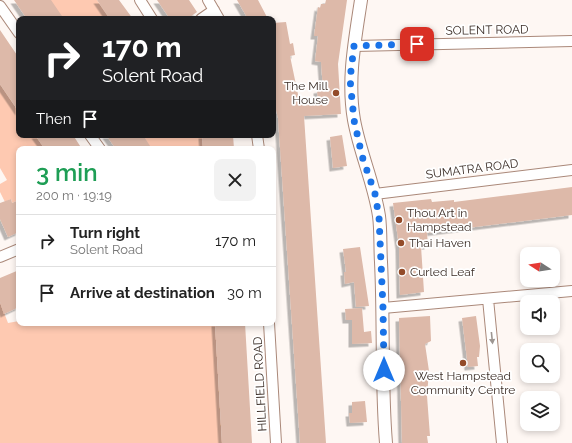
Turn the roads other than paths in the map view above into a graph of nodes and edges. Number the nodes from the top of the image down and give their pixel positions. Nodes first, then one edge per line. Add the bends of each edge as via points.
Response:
1 (140, 0) edge
2 (208, 0) edge
3 (361, 0) edge
4 (0, 6) edge
5 (216, 14) edge
6 (150, 16) edge
7 (16, 29) edge
8 (572, 41) edge
9 (354, 46) junction
10 (572, 170) edge
11 (375, 194) junction
12 (16, 250) edge
13 (1, 255) edge
14 (572, 291) edge
15 (488, 299) junction
16 (383, 308) junction
17 (270, 326) edge
18 (276, 443) edge
19 (386, 443) edge
20 (502, 443) edge

1 - 6 street
2 - 5 street
3 - 9 street
4 - 7 street
8 - 9 street, SOLENT ROAD
9 - 11 street via 350,79 354,120 362,156
10 - 11 street, SUMATRA ROAD
11 - 16 street via 379,217
12 - 13 street
14 - 15 street
15 - 16 street
15 -> 20 street
16 - 19 street
17 - 18 street, HILLFIELD ROAD

